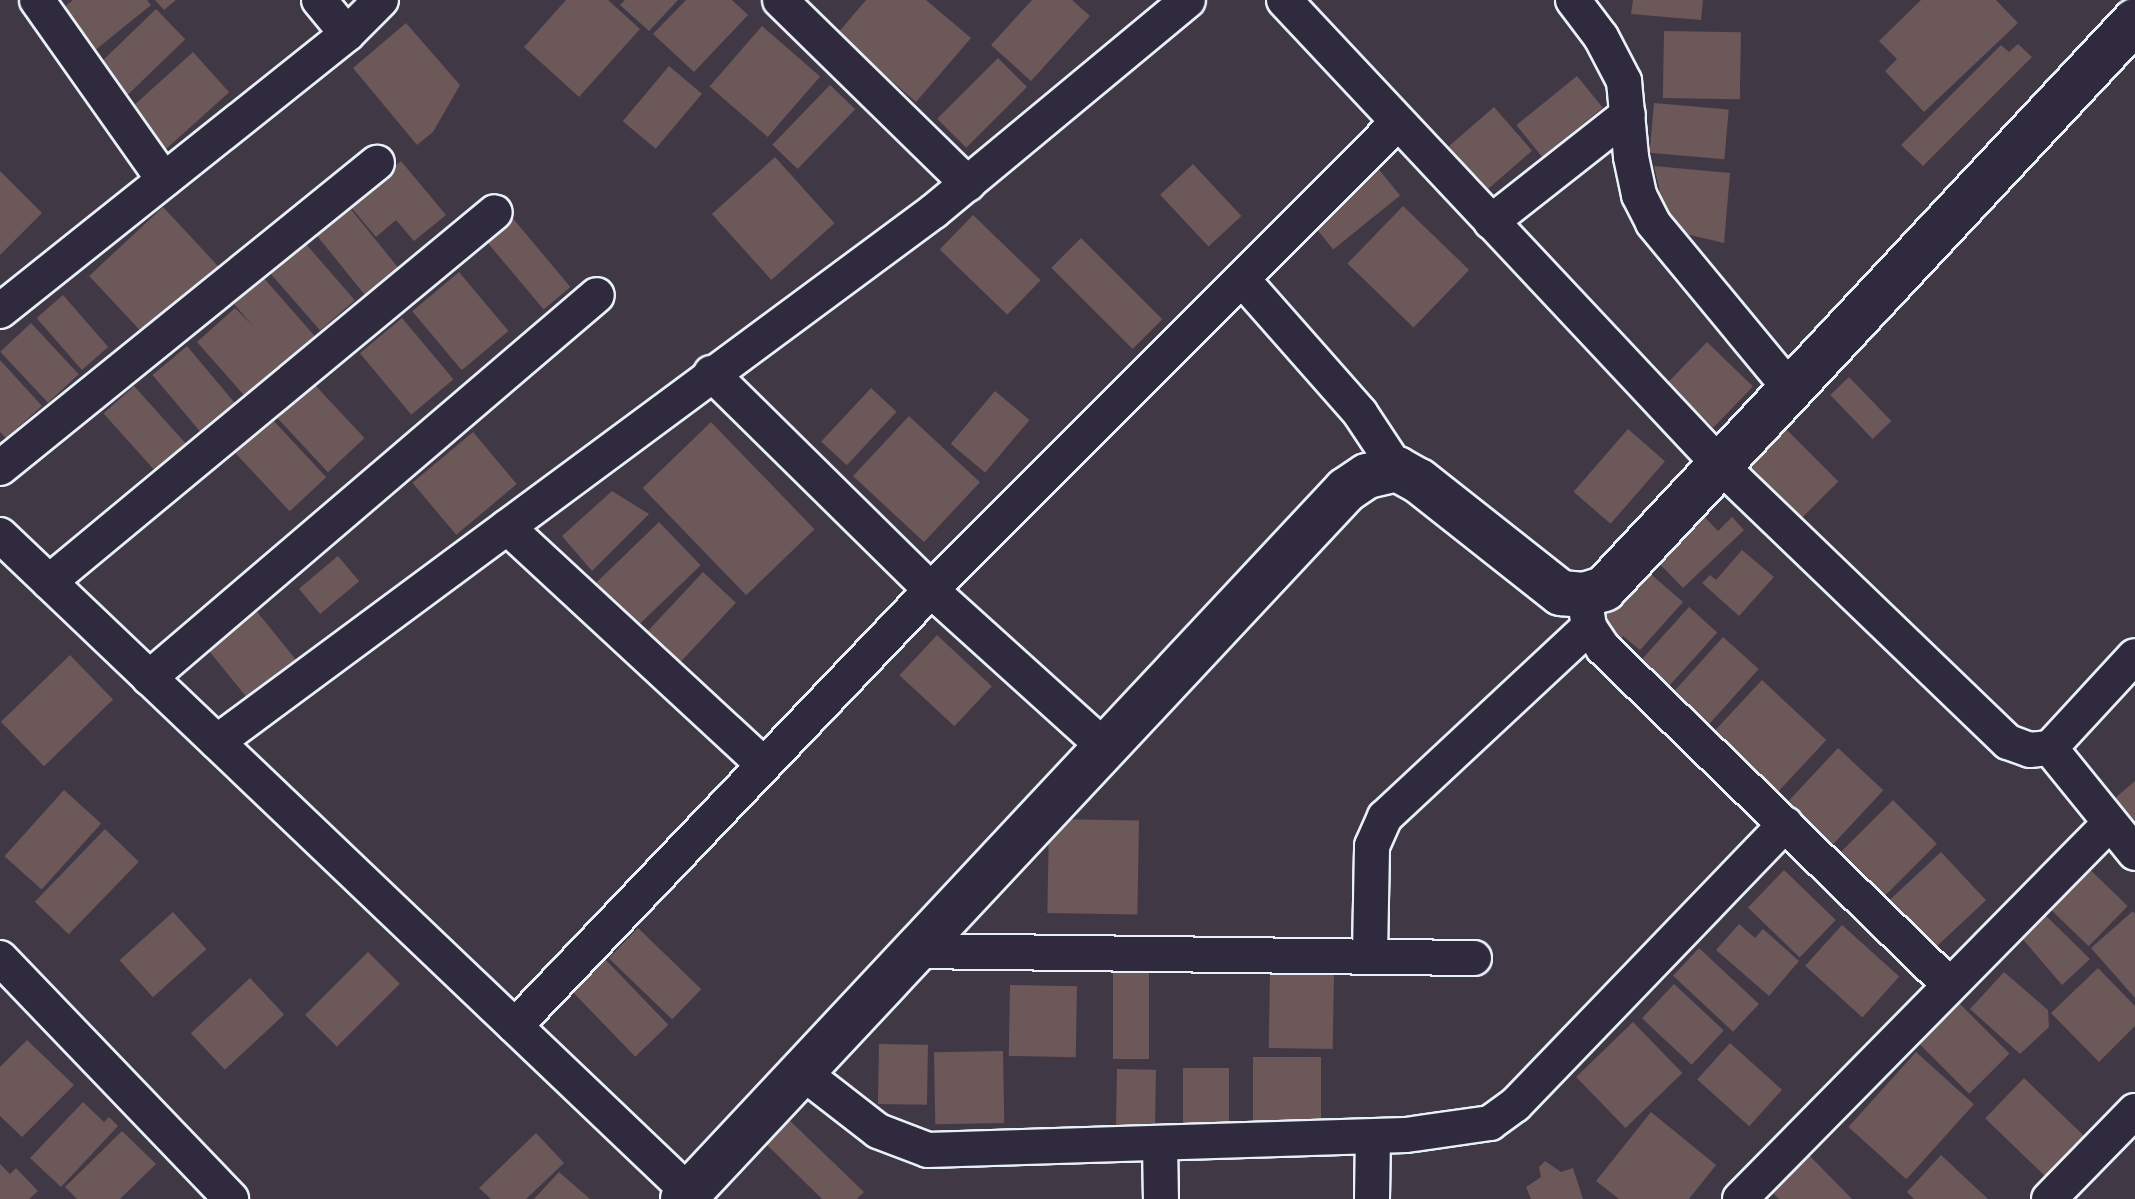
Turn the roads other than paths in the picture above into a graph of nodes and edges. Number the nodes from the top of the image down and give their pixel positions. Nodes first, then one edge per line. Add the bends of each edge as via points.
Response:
1 (37, 0) edge
2 (319, 0) edge
3 (381, 0) edge
4 (780, 0) edge
5 (1188, 0) edge
6 (1284, 0) edge
7 (1573, 0) edge
8 (2135, 21) edge
9 (347, 34) junction
10 (1628, 114) junction
11 (1398, 122) junction
12 (377, 163) dead end
13 (164, 180) junction
14 (968, 184) junction
15 (495, 212) dead end
16 (1491, 222) junction
17 (1242, 279) junction
18 (597, 295) dead end
19 (0, 311) edge
20 (711, 373) junction
21 (1792, 391) junction
22 (1722, 467) junction
23 (0, 468) edge
24 (1397, 469) junction
25 (507, 527) junction
26 (0, 535) edge
27 (49, 582) junction
28 (931, 590) junction
29 (1586, 611) junction
30 (2135, 656) edge
31 (149, 678) junction
32 (217, 742) junction
33 (1105, 747) junction
34 (2050, 748) junction
35 (764, 765) junction
36 (1785, 824) junction
37 (2108, 825) junction
38 (2135, 853) edge
39 (914, 951) junction
40 (1370, 953) junction
41 (0, 958) edge
42 (1474, 958) dead end
43 (1949, 984) junction
44 (515, 1026) junction
45 (802, 1072) junction
46 (2135, 1111) edge
47 (1373, 1137) junction
48 (1160, 1144) junction
49 (690, 1197) edge
50 (231, 1199) edge
51 (1161, 1199) edge
52 (1372, 1199) edge
53 (1740, 1199) edge
54 (2049, 1199) edge

1 - 13 street
2 - 9 street
3 - 9 street
4 - 14 street
5 - 14 street
6 - 11 street
7 - 10 street via 1624,81
8 - 21 street
9 - 13 street
10 - 16 street
10 - 21 street via 1639,195 1653,223
11 - 16 street
11 - 17 street
12 - 23 street
13 - 19 street
14 - 20 street
15 - 27 street
16 - 22 street
17 - 24 street via 1360,413
17 - 28 street
18 - 31 street
20 - 25 street
20 - 28 street
21 - 22 street
22 - 29 street
22 - 34 street via 2008,742 2030,750
24 - 29 street
24 - 33 street via 1367,476 1346,490
25 - 32 street
25 - 35 street
26 - 27 street
27 - 31 street
28 - 33 street
28 - 35 street
29 - 36 street via 1603,648
29 - 40 street via 1385,817 1372,846
30 - 34 street
31 - 32 street
32 - 44 street
33 - 39 street
34 - 37 street
35 - 44 street
36 - 43 street
36 - 47 street via 1515,1105 1490,1123 1458,1131
37 - 38 street
37 - 43 street
39 - 40 street
39 - 45 street
40 - 42 street
41 - 50 street
43 - 53 street
44 - 49 street
45 - 48 street via 878,1131 928,1150
45 - 49 street
46 - 54 street
47 - 48 street
47 - 52 street
48 - 51 street

